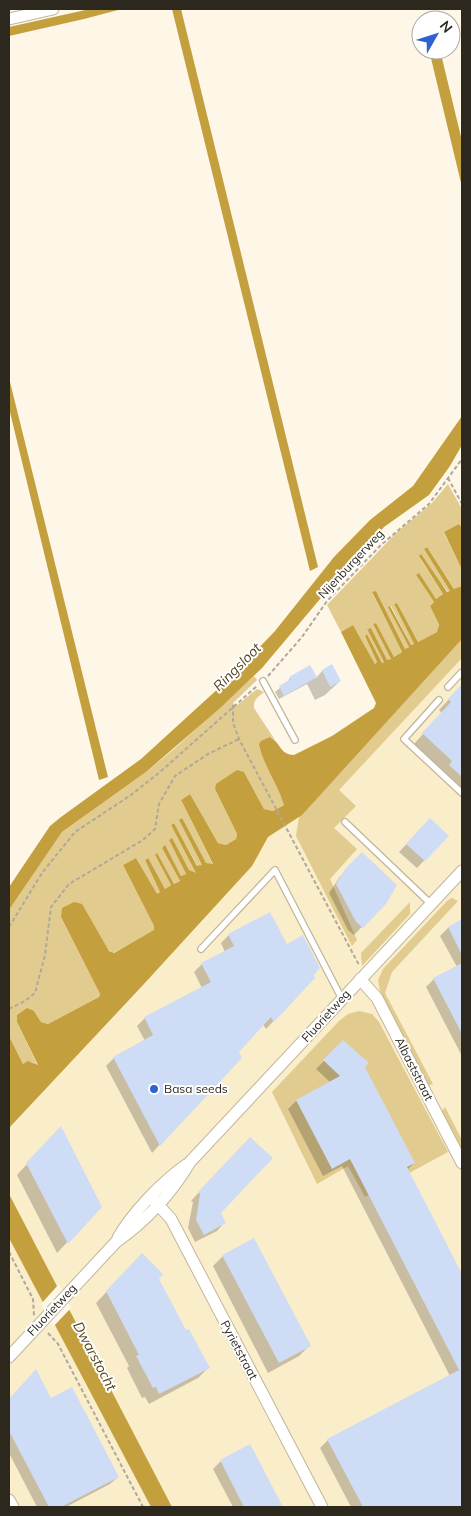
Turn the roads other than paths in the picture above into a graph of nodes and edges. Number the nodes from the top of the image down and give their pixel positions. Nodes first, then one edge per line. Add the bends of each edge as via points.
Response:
1 (52, 9) edge
2 (9, 19) edge
3 (462, 672) edge
4 (263, 681) road end
5 (448, 688) dead end
6 (439, 700) dead end
7 (295, 740) dead end
8 (462, 793) edge
9 (345, 822) dead end
10 (462, 871) edge
11 (431, 904) junction
12 (201, 949) dead end
13 (362, 977) junction
14 (342, 999) junction
15 (462, 1163) edge
16 (154, 1200) junction
17 (9, 1357) edge
18 (9, 1500) edge
19 (13, 1507) edge
20 (322, 1507) edge

1 - 2 street
3 - 5 lane
4 - 7 lane
6 - 8 lane via 404,739
9 - 11 lane
10 - 11 street, Fluorietweg
11 - 13 street, Fluorietweg
12 - 14 lane via 275,870
13 - 14 street, Fluorietweg
13 - 15 street, Albaststraat via 377,998
14 - 16 street, Fluorietweg via 190,1162 175,1173
16 - 17 street, Fluorietweg via 124,1226 116,1242
16 - 20 street, Pyrietstraat via 171,1219
18 - 19 street

